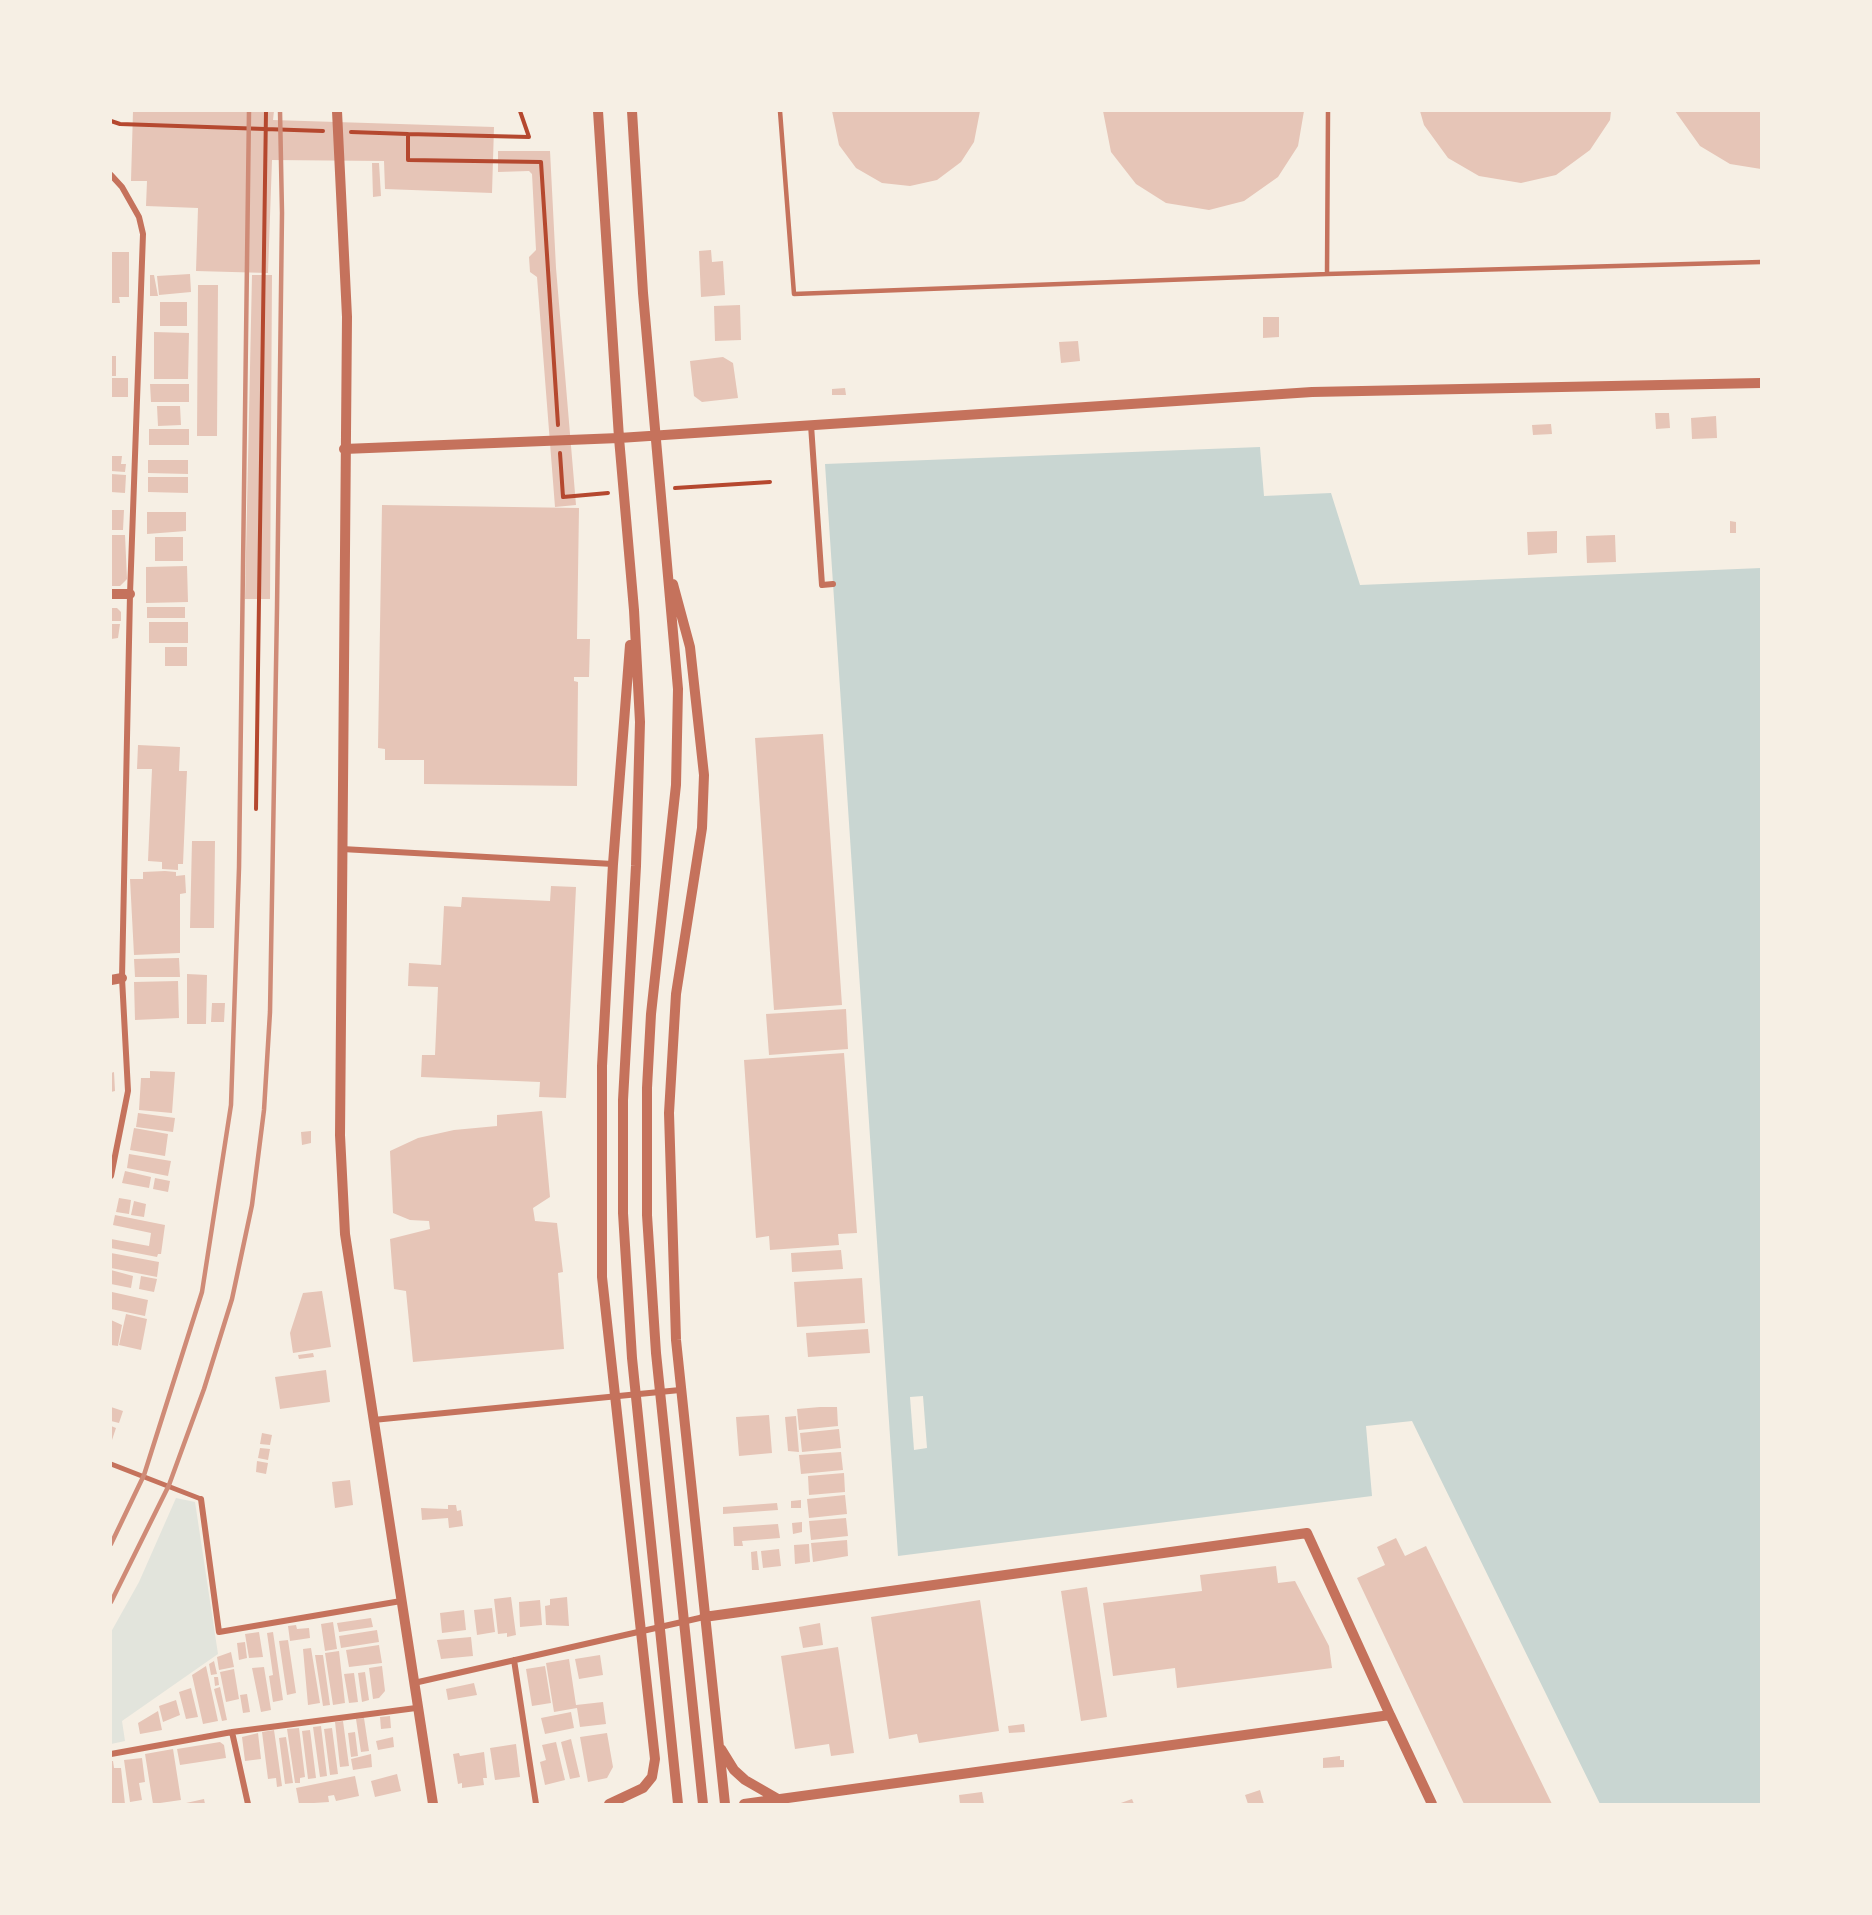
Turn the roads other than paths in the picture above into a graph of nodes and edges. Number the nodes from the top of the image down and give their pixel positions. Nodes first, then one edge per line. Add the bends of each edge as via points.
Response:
1 (337, 111) edge
2 (598, 111) edge
3 (632, 111) edge
4 (780, 111) edge
5 (1328, 111) edge
6 (111, 175) edge
7 (1761, 262) edge
8 (1327, 274) junction
9 (1761, 383) edge
10 (812, 424) junction
11 (654, 434) junction
12 (619, 438) junction
13 (344, 449) junction
14 (665, 555) junction
15 (833, 584) dead end
16 (111, 594) edge
17 (130, 594) junction
18 (634, 610) junction
19 (342, 849) junction
20 (613, 864) junction
21 (117, 979) edge
22 (111, 1176) edge
23 (680, 1390) junction
24 (614, 1395) junction
25 (373, 1420) junction
26 (111, 1464) edge
27 (201, 1499) joint
28 (401, 1601) junction
29 (705, 1617) junction
30 (640, 1630) junction
31 (514, 1660) junction
32 (414, 1683) junction
33 (416, 1708) junction
34 (1390, 1715) junction
35 (232, 1732) junction
36 (718, 1746) junction
37 (111, 1754) edge
38 (779, 1802) edge
39 (248, 1804) edge
40 (433, 1804) edge
41 (536, 1804) edge
42 (609, 1804) edge
43 (678, 1804) edge
44 (703, 1804) edge
45 (725, 1804) edge
46 (744, 1804) edge
47 (1432, 1804) edge

1 - 13 street via 346,317
2 - 12 street
3 - 11 street
4 - 8 lane via 794,294
5 - 8 lane
6 - 17 street via 139,217 143,234
7 - 8 lane
9 - 10 street via 1312,392
10 - 11 street
10 - 15 street via 822,585
11 - 12 street
11 - 14 street
12 - 13 street
12 - 18 street
13 - 19 street
14 - 23 street via 690,647 704,775 702,828 676,994 669,1113
14 - 44 street via 678,689 676,785 646,1088 647,1215 656,1353
16 - 17 street
17 - 21 street
18 - 20 street
18 - 43 street via 640,722 623,1100 623,1214 632,1358
19 - 20 street
19 - 25 street via 340,1135 345,1234
20 - 24 street via 600,1177 602,1277
21 - 22 street via 128,1091
23 - 24 street
23 - 29 street
24 - 25 street
24 - 30 street
25 - 28 street
26 - 27 street
27 - 28 street via 219,1632
28 - 32 street
29 - 30 street
29 - 34 street via 1307,1533
29 - 36 street
30 - 31 street
30 - 42 street via 655,1759 652,1778 643,1788
31 - 32 street
31 - 41 street
32 - 33 street
33 - 35 street
33 - 40 street
34 - 38 street
34 - 47 street
35 - 37 street
35 - 39 street
36 - 38 street via 734,1770
36 - 45 street
38 - 46 street

